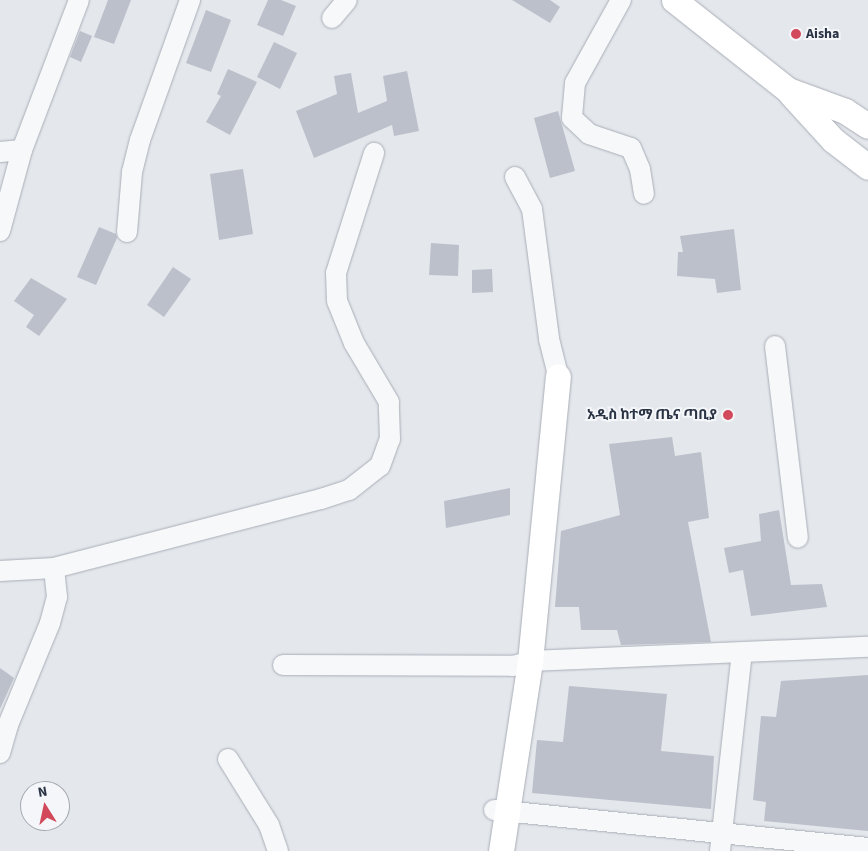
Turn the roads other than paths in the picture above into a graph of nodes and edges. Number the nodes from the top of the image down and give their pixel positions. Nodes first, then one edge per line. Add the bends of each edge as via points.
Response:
1 (77, 0) edge
2 (190, 0) edge
3 (347, 0) edge
4 (621, 0) edge
5 (674, 0) edge
6 (332, 18) dead end
7 (788, 90) junction
8 (868, 126) edge
9 (22, 150) junction
10 (0, 152) edge
11 (374, 153) dead end
12 (868, 167) edge
13 (515, 176) dead end
14 (644, 194) dead end
15 (0, 230) edge
16 (127, 232) dead end
17 (775, 346) dead end
18 (551, 377) joint
19 (798, 538) dead end
20 (54, 568) junction
21 (0, 571) edge
22 (868, 647) edge
23 (742, 653) junction
24 (522, 664) junction
25 (283, 666) dead end
26 (0, 753) edge
27 (228, 759) dead end
28 (500, 811) junction
29 (723, 831) junction
30 (868, 848) edge
31 (278, 851) edge
32 (488, 851) edge
33 (501, 851) edge
34 (720, 851) edge

1 - 9 street
2 - 16 street via 140,140 129,191
3 - 6 street
4 - 14 street via 575,83 572,118 589,134 631,148 640,169
5 - 7 main road
7 - 8 main road via 844,111
7 - 12 main road via 833,140
9 - 10 street
9 - 15 street
11 - 20 street via 336,273 337,301 354,343 389,402 390,440 380,466 349,490 321,499
13 - 18 street via 532,209
17 - 19 street
18 - 24 main road
20 - 21 street
20 - 26 street via 57,597 50,623 8,725
22 - 23 street
23 - 24 street
23 - 29 street
24 - 25 street
24 - 28 main road
27 - 31 street via 269,825
28 - 29 street
28 - 32 main road
28 - 33 main road
29 - 30 street
29 - 34 street

